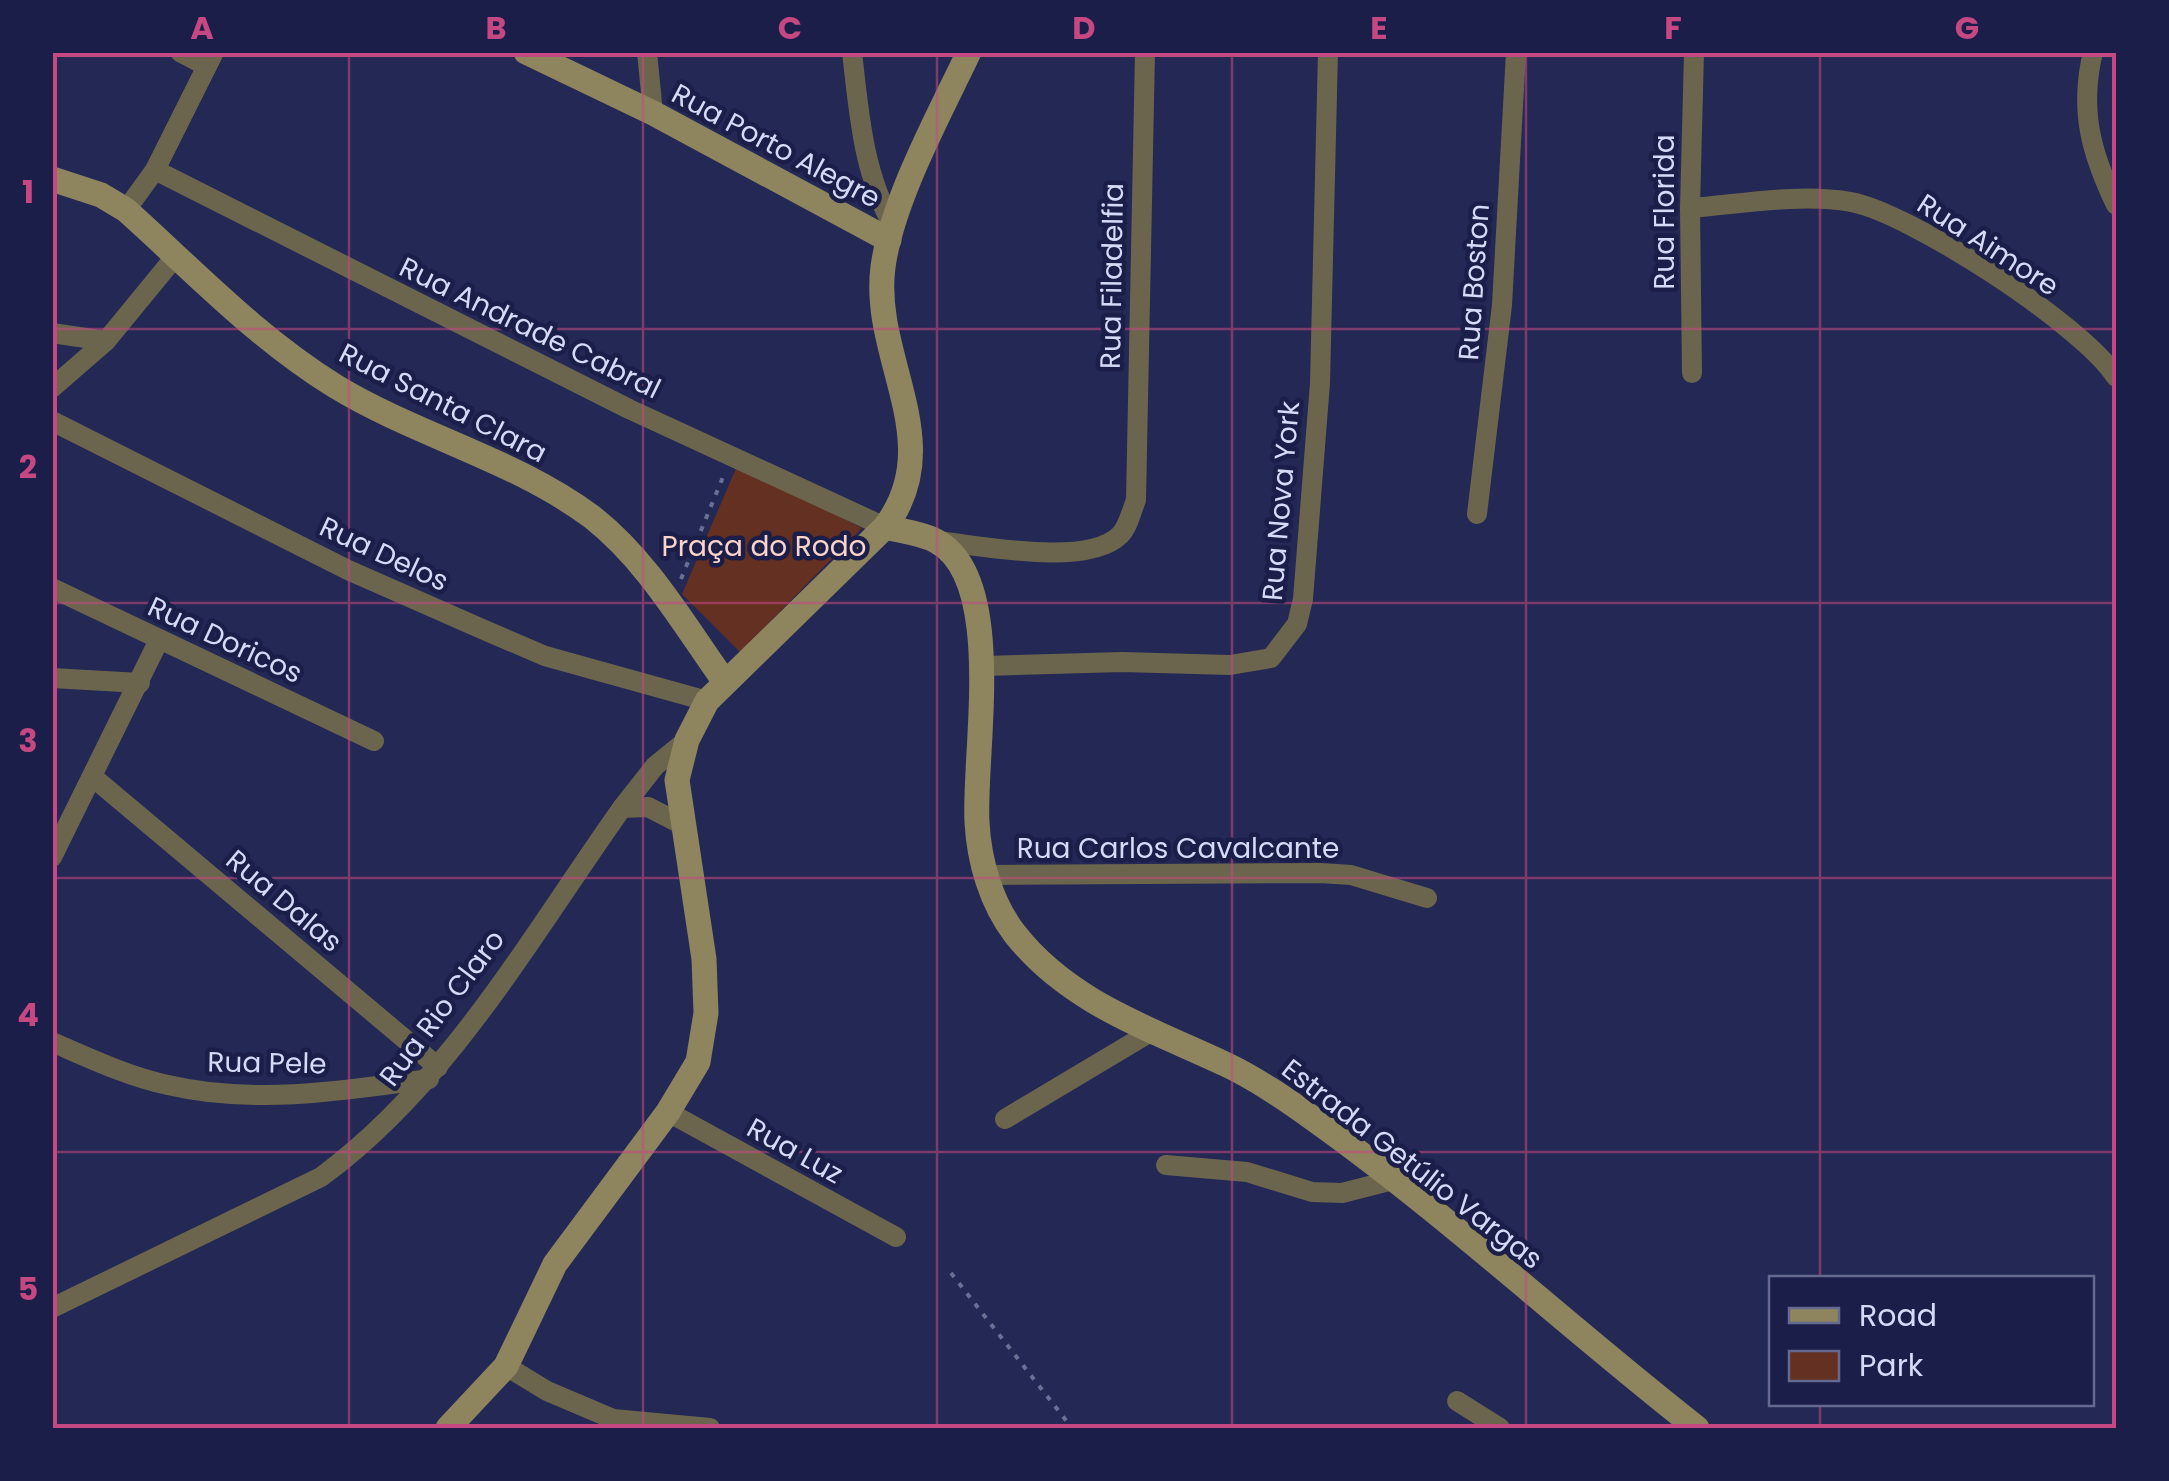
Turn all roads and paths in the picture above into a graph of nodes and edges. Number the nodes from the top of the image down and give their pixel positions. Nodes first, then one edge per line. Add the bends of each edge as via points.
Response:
1 (180, 52) edge
2 (526, 52) edge
3 (646, 52) edge
4 (852, 52) edge
5 (970, 52) edge
6 (1145, 52) edge
7 (1328, 52) edge
8 (1516, 52) edge
9 (1694, 52) edge
10 (2093, 52) edge
11 (211, 59) edge
12 (653, 113) junction
13 (154, 170) junction
14 (52, 179) edge
15 (2116, 205) edge
16 (1690, 208) junction
17 (126, 210) junction
18 (891, 234) junction
19 (175, 258) junction
20 (52, 333) edge
21 (106, 341) junction
22 (1692, 373) dead end
23 (2116, 378) edge
24 (52, 388) edge
25 (52, 421) edge
26 (732, 456) junction
27 (1477, 514) dead end
28 (884, 527) junction
29 (936, 540) junction
30 (52, 588) edge
31 (672, 602) junction
32 (160, 640) junction
33 (984, 666) junction
34 (52, 678) edge
35 (140, 683) junction
36 (716, 691) junction
37 (686, 740) junction
38 (374, 741) dead end
39 (94, 778) junction
40 (622, 808) junction
41 (683, 825) junction
42 (52, 858) edge
43 (985, 875) junction
44 (1427, 898) dead end
45 (1149, 1034) junction
46 (52, 1042) edge
47 (434, 1073) junction
48 (668, 1112) junction
49 (1005, 1119) dead end
50 (1166, 1165) dead end
51 (1393, 1180) junction
52 (896, 1237) dead end
53 (952, 1273) dead end
54 (52, 1308) edge
55 (506, 1366) junction
56 (1457, 1401) dead end
57 (614, 1424) edge
58 (448, 1428) edge
59 (710, 1428) edge
60 (1072, 1428) edge
61 (1500, 1428) edge
62 (1698, 1428) edge

1 - 11 street
2 - 12 main road, Rua Porto Alegre
3 - 12 street
4 - 18 street via 868,168
5 - 18 main road
6 - 29 street, Rua Filadelfia via 1136,500 1121,534 1074,553
7 - 33 street, Rua Nova York via 1320,383 1297,624 1285,646 1271,658 1230,666
8 - 27 street, Rua Boston via 1502,305
9 - 16 street, Rua Florida
10 - 15 street via 2085,116 2094,159
11 - 13 street
12 - 18 main road, Rua Porto Alegre
13 - 17 street
13 - 26 street, Rua Andrade Cabral
14 - 17 main road, Rua Santa Clara
16 - 22 street, Rua Florida
16 - 23 street, Rua Aimore via 1824,198 1884,211 1998,279 2086,344
17 - 19 main road, Rua Santa Clara
18 - 28 main road via 882,271 911,476 904,501
19 - 21 street
19 - 31 main road, Rua Santa Clara via 273,344 338,388 482,455 594,518
20 - 21 street
21 - 24 street
25 - 36 street, Rua Delos via 348,570 545,656
26 - 28 street, Rua Andrade Cabral
26 - 31 path
28 - 29 main road
28 - 36 main road
29 - 33 main road, Estrada Getúlio Vargas via 963,572
30 - 32 street, Rua Doricos
31 - 36 main road, Rua Santa Clara
32 - 35 street
32 - 38 street, Rua Doricos
33 - 43 main road, Estrada Getúlio Vargas via 976,781
34 - 35 street
35 - 39 street
36 - 37 main road
37 - 40 street, Rua Rio Claro
37 - 41 main road via 676,780
39 - 42 street
39 - 47 street, Rua Dalas
40 - 41 street via 648,807
40 - 47 street, Rua Rio Claro
41 - 48 main road via 706,1013 698,1062
43 - 44 street, Rua Carlos Cavalcante via 1320,873 1352,875
43 - 45 main road, Estrada Getúlio Vargas via 1016,935 1045,964
45 - 49 street
45 - 51 main road, Estrada Getúlio Vargas via 1272,1090
46 - 47 street, Rua Pele via 167,1085 240,1095 339,1092
47 - 54 street, Rua Rio Claro via 358,1150 321,1177
48 - 52 street, Rua Luz
48 - 55 main road via 555,1264
50 - 51 street via 1248,1172 1342,1193
51 - 62 main road, Estrada Getúlio Vargas
53 - 60 path
55 - 57 street
55 - 58 main road
56 - 61 street
57 - 59 street

